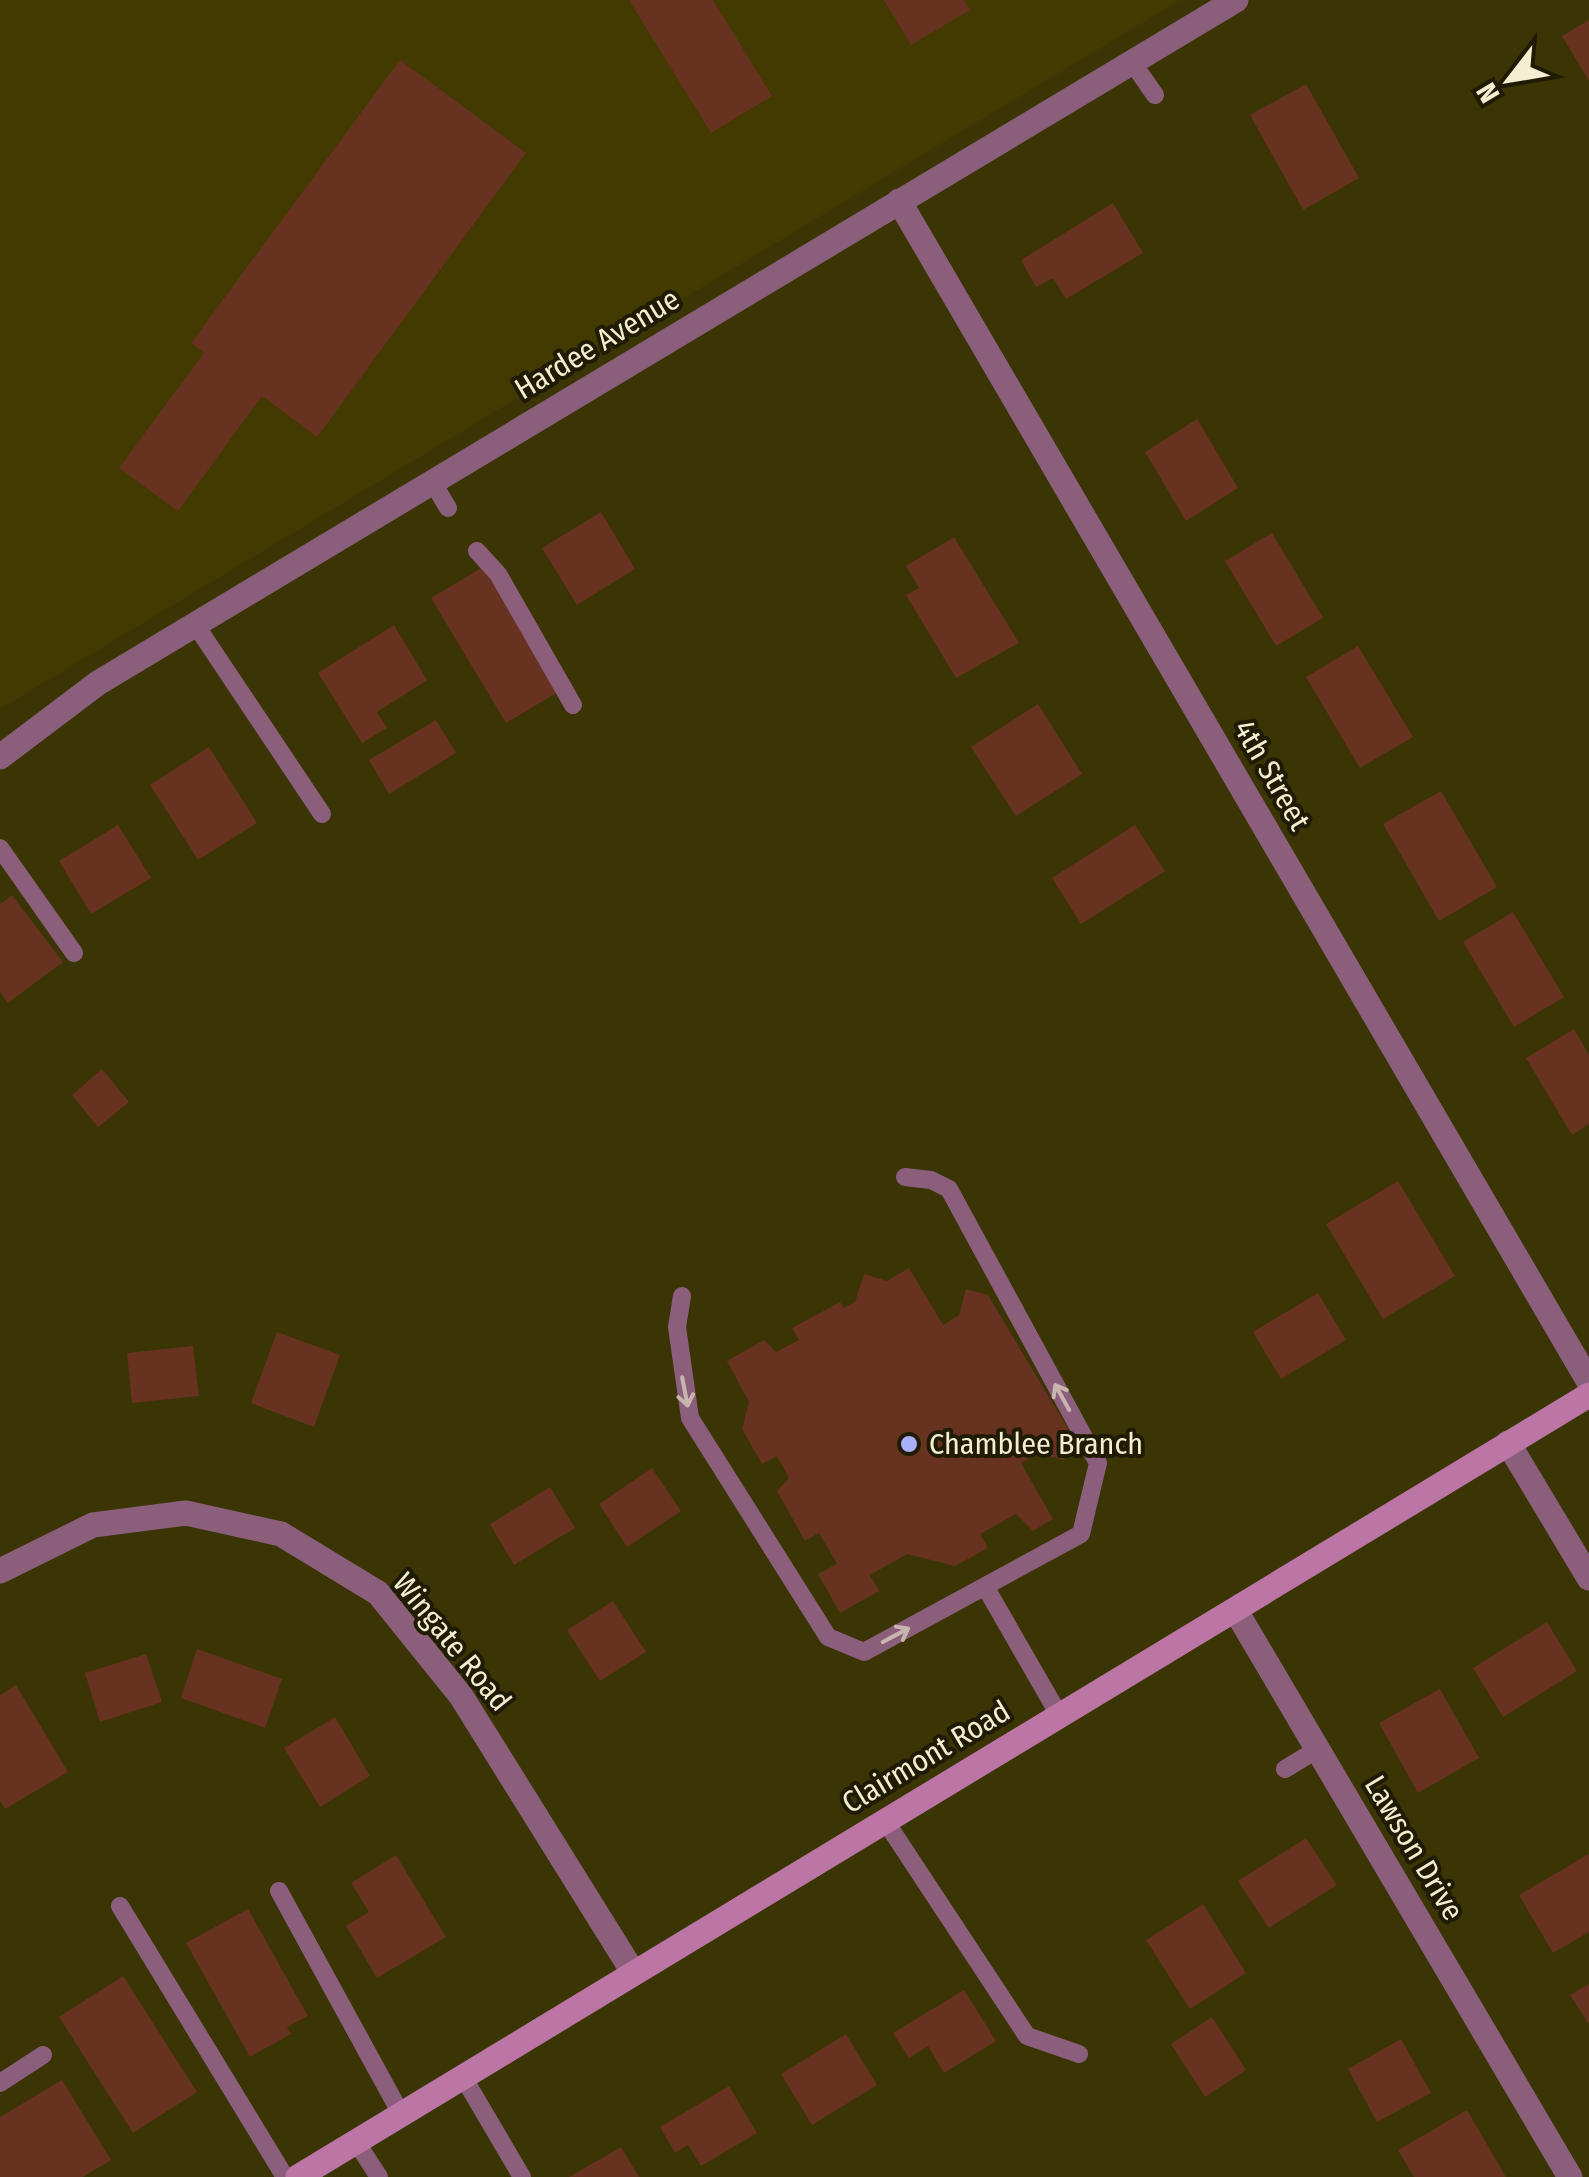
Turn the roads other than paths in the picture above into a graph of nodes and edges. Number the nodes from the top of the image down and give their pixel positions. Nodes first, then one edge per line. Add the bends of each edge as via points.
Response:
1 (1236, 0) edge
2 (1132, 62) junction
3 (1155, 95) dead end
4 (898, 201) junction
5 (432, 481) junction
6 (448, 508) dead end
7 (477, 551) dead end
8 (195, 624) junction
9 (573, 705) dead end
10 (0, 757) edge
11 (322, 814) dead end
12 (0, 848) edge
13 (74, 953) dead end
14 (905, 1177) dead end
15 (682, 1296) dead end
16 (1589, 1382) edge
17 (1589, 1395) edge
18 (1508, 1443) junction
19 (0, 1571) edge
20 (1589, 1578) edge
21 (986, 1588) junction
22 (1236, 1611) junction
23 (1059, 1715) junction
24 (1318, 1750) junction
25 (1285, 1769) dead end
26 (884, 1820) junction
27 (279, 1891) dead end
28 (120, 1906) dead end
29 (633, 1972) junction
30 (1079, 2054) dead end
31 (43, 2055) dead end
32 (462, 2075) junction
33 (0, 2083) edge
34 (400, 2112) junction
35 (355, 2140) junction
36 (285, 2177) edge
37 (298, 2177) edge
38 (379, 2177) edge
39 (522, 2177) edge
40 (1570, 2177) edge

1 - 2 street, Hardee Avenue
2 - 3 lane
2 - 4 street, Hardee Avenue
4 - 5 street, Hardee Avenue
4 - 16 street, 4th Street
5 - 6 lane
5 - 8 street, Hardee Avenue
7 - 9 lane via 498,574
8 - 10 street, Hardee Avenue via 98,683
8 - 11 lane
12 - 13 lane
21 -> 14 lane via 1081,1534 1098,1463 949,1189
15 -> 21 lane via 677,1327 690,1418 828,1636 864,1652
17 - 18 main road, Clairmont Road
18 - 20 street
18 - 22 main road, Clairmont Road
19 - 29 street, Wingate Road via 94,1525 186,1513 281,1534 378,1594 461,1696
21 - 23 lane
22 - 23 main road, Clairmont Road
22 - 24 street, Lawson Drive
23 - 26 main road, Clairmont Road
24 - 25 lane
24 - 40 street, Lawson Drive
26 - 29 main road, Clairmont Road
26 - 30 lane via 1027,2036
27 - 34 lane
28 - 36 lane
29 - 32 main road, Clairmont Road
31 - 33 lane
32 - 34 main road, Clairmont Road
32 - 39 lane
34 - 35 main road, Clairmont Road
35 - 37 main road, Clairmont Road
35 - 38 lane

